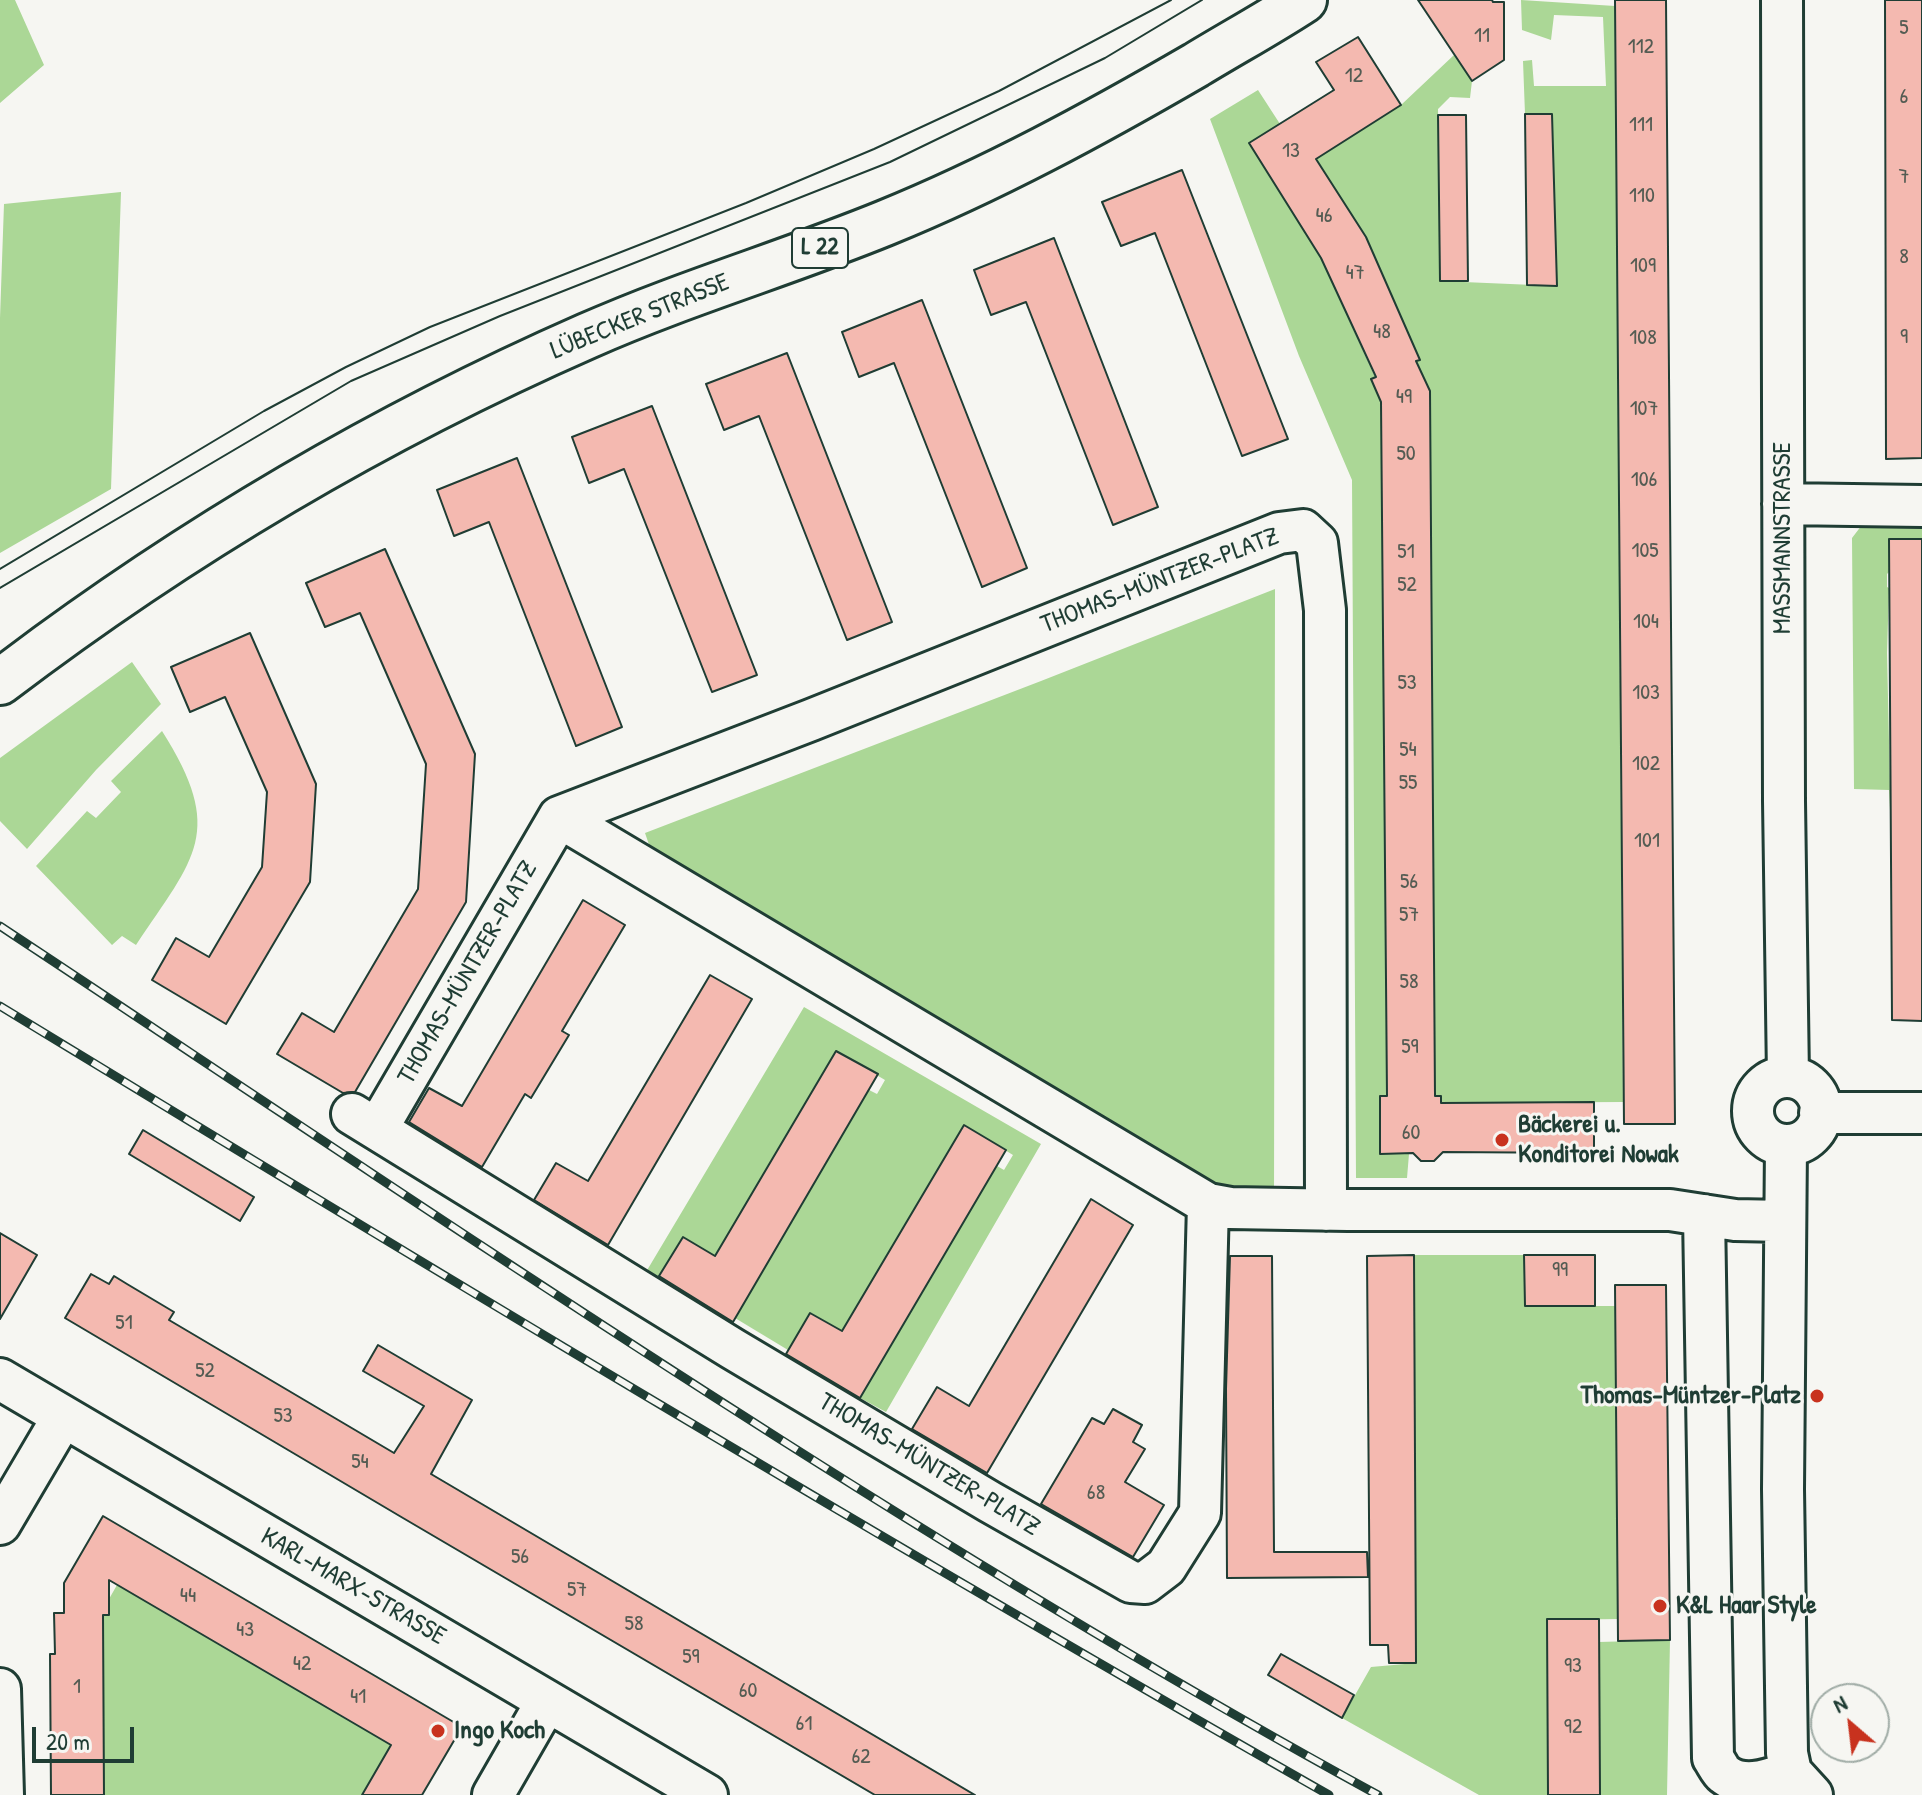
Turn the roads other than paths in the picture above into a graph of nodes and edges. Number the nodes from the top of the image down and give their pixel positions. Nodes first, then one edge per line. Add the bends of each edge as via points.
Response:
1 (1304, 0) edge
2 (1782, 0) edge
3 (1783, 504) junction
4 (1922, 506) edge
5 (0, 682) edge
6 (559, 817) junction
7 (1788, 1077) junction
8 (1820, 1113) junction
9 (1922, 1113) edge
10 (1786, 1145) junction
11 (1208, 1204) junction
12 (1326, 1210) junction
13 (1704, 1215) junction
14 (1785, 1221) junction
15 (0, 1379) edge
16 (63, 1417) junction
17 (0, 1524) edge
18 (0, 1689) edge
19 (547, 1701) junction
20 (1797, 1773) edge
21 (3, 1795) edge
22 (493, 1795) edge
23 (707, 1795) edge

1 - 5 main road, LÜBECKER STRASSE / L 22 via 1017,163 887,222 592,333 434,409 233,522 58,637
2 - 3 street, MASSMANNSTRASSE
3 - 4 street
3 - 7 street, MASSMANNSTRASSE
6 - 11 street
6 - 11 street, THOMAS-MÜNTZER-PLATZ via 364,1122 733,1349 1131,1582 1145,1583 1166,1567 1200,1513
6 - 12 street, THOMAS-MÜNTZER-PLATZ via 1279,533 1303,530 1317,543 1325,610
7 - 8 street via 1803,1080 1814,1090
7 - 10 street via 1765,1084 1753,1104 1757,1128 1774,1143
8 - 9 street
8 - 10 street via 1813,1133
10 - 14 street
11 - 12 street
12 - 13 street via 1670,1210
13 - 14 street
13 - 20 street via 1713,1758 1724,1774 1748,1783
14 - 20 street via 1783,1489
15 - 16 street, KARL-MARX-STRASSE
16 - 17 street
16 - 19 street, KARL-MARX-STRASSE
18 - 21 street
19 - 22 street
19 - 23 street, KARL-MARX-STRASSE

